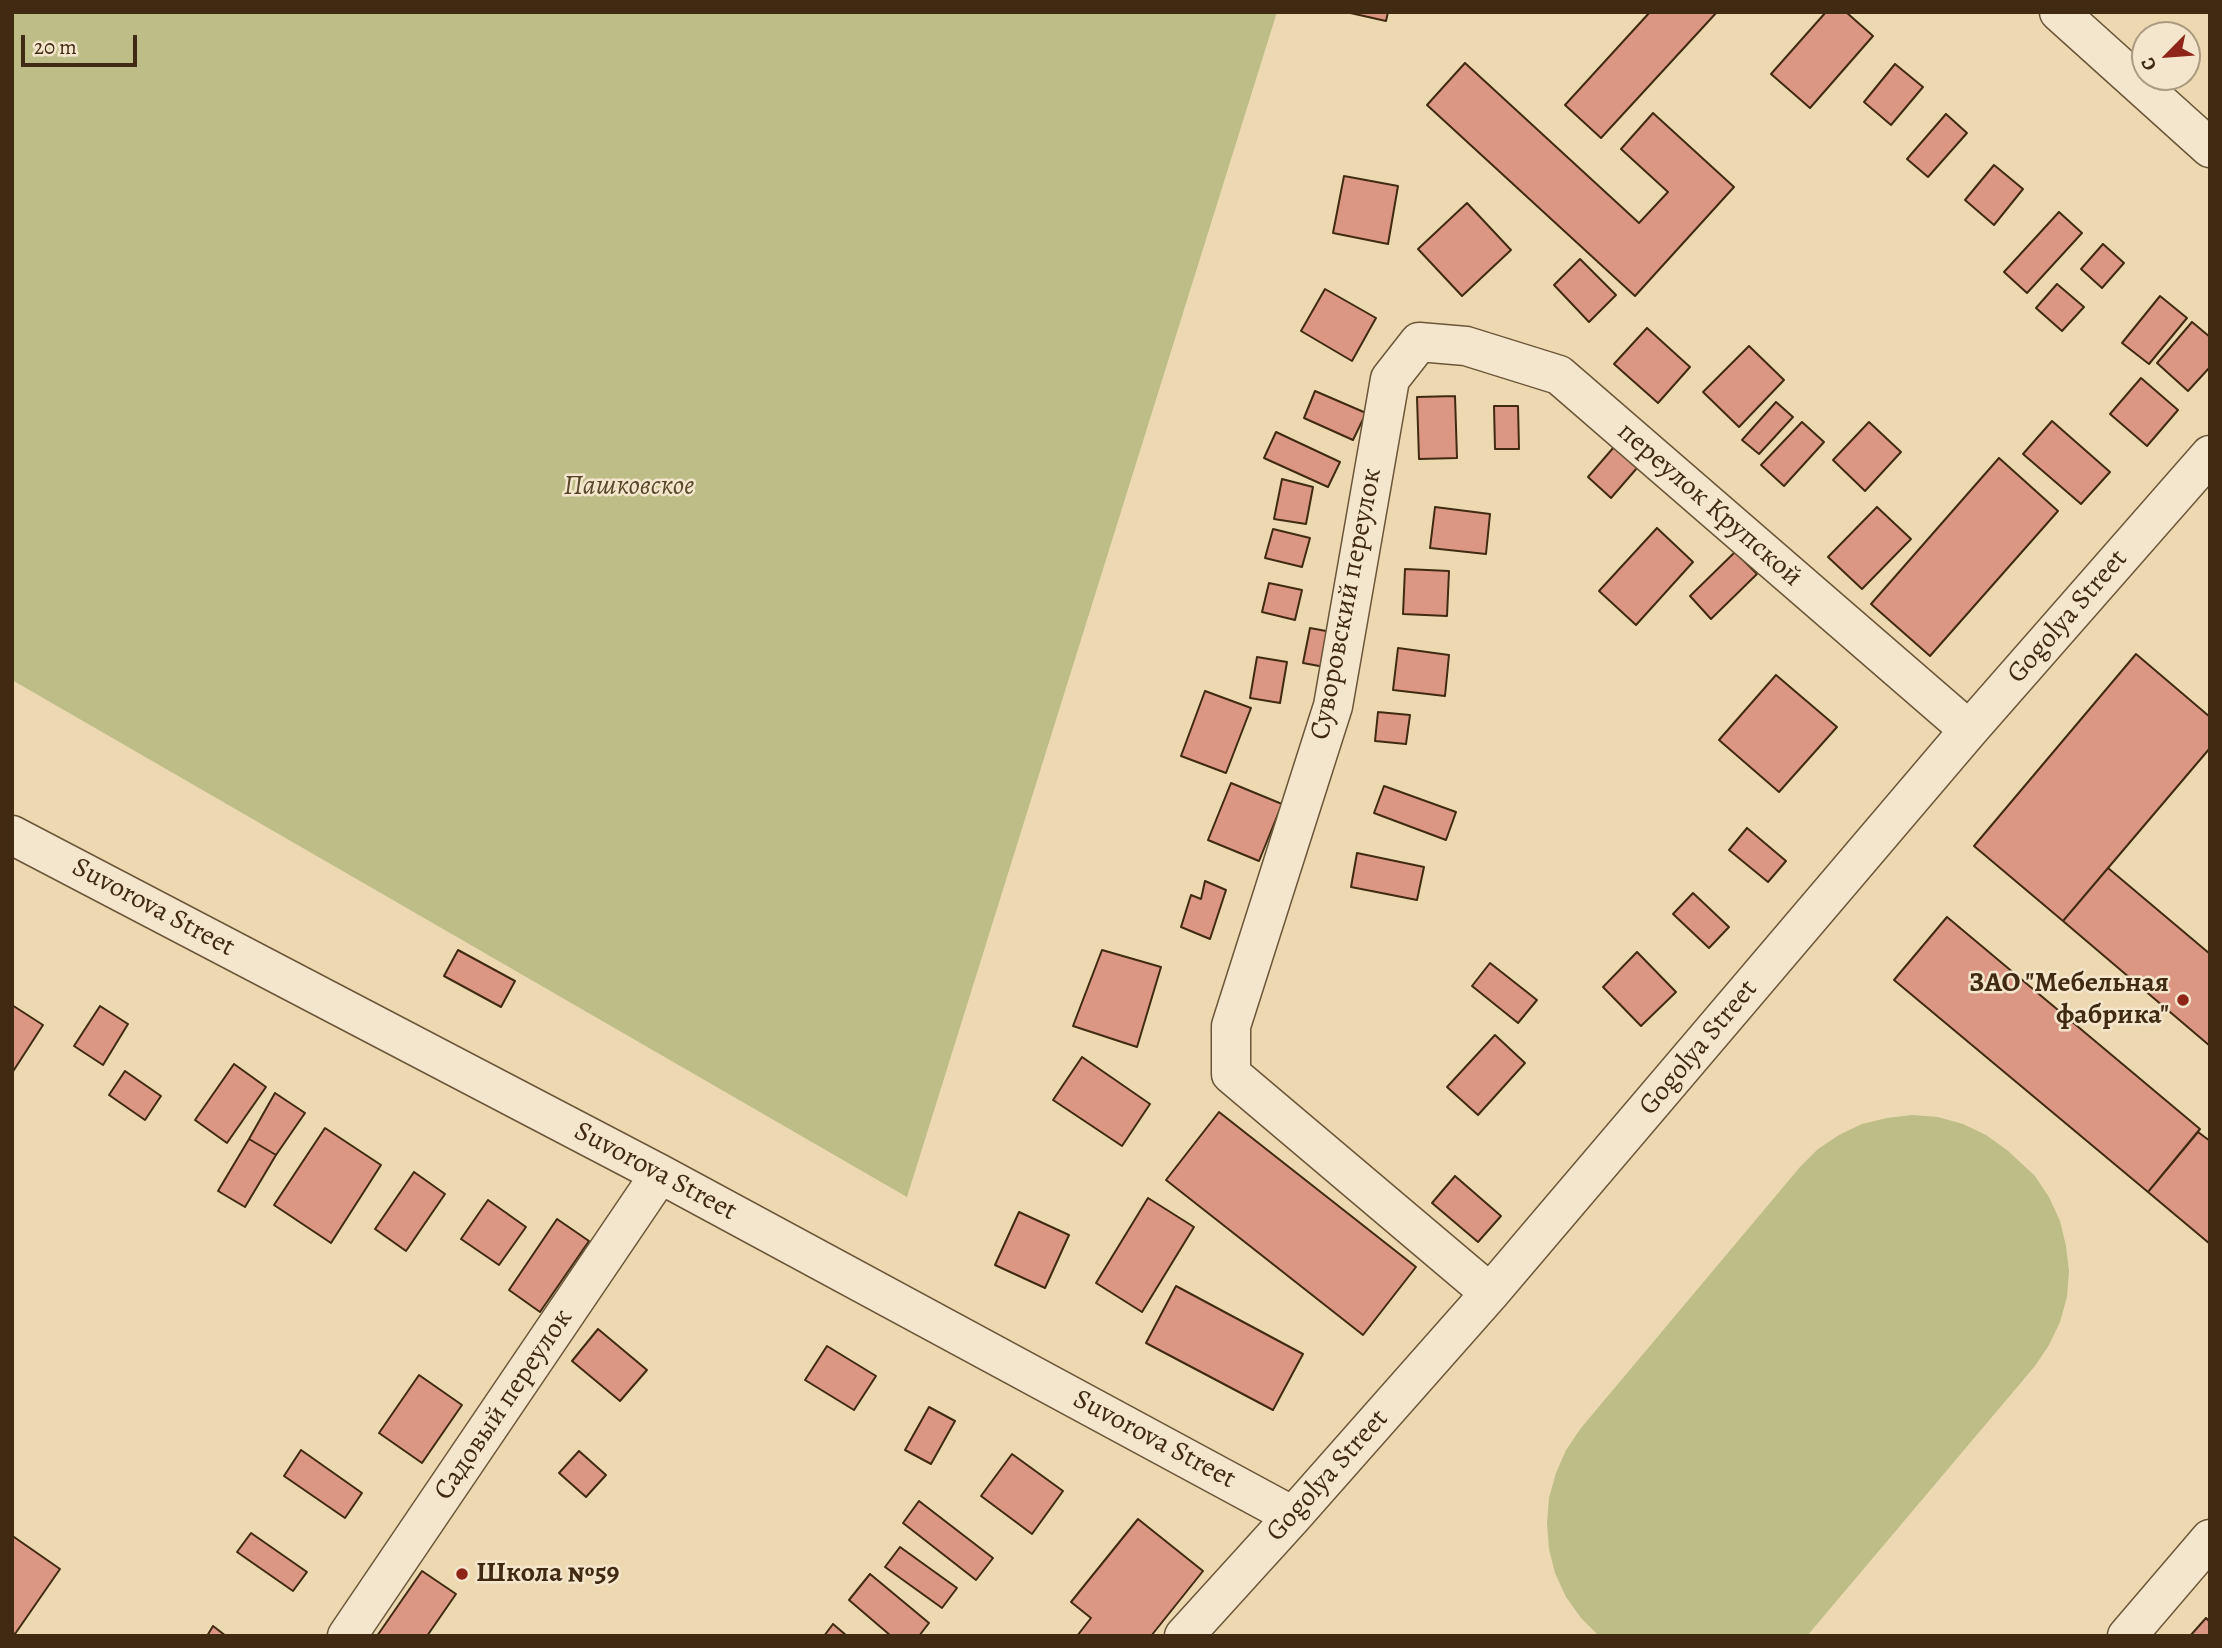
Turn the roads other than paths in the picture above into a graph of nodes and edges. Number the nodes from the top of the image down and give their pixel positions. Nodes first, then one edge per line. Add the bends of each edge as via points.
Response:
1 (2059, 12) edge
2 (2210, 148) edge
3 (1419, 342) joint
4 (2210, 455) edge
5 (1969, 730) junction
6 (12, 835) edge
7 (660, 1174) junction
8 (1490, 1293) junction
9 (1293, 1516) junction
10 (2210, 1539) edge
11 (347, 1636) edge
12 (1184, 1636) edge
13 (2127, 1636) edge

1 - 2 street
3 - 5 street, переулок Крупской via 1466,345 1559,375
3 - 8 street, Суворовский переулок via 1390,379 1333,706 1230,1026 1231,1074
4 - 5 street, Gogolya Street
5 - 8 street, Gogolya Street
6 - 7 street, Suvorova Street
7 - 9 street, Suvorova Street
7 - 11 street, Садовый переулок
8 - 9 street, Gogolya Street
9 - 12 street, Gogolya Street
10 - 13 street

